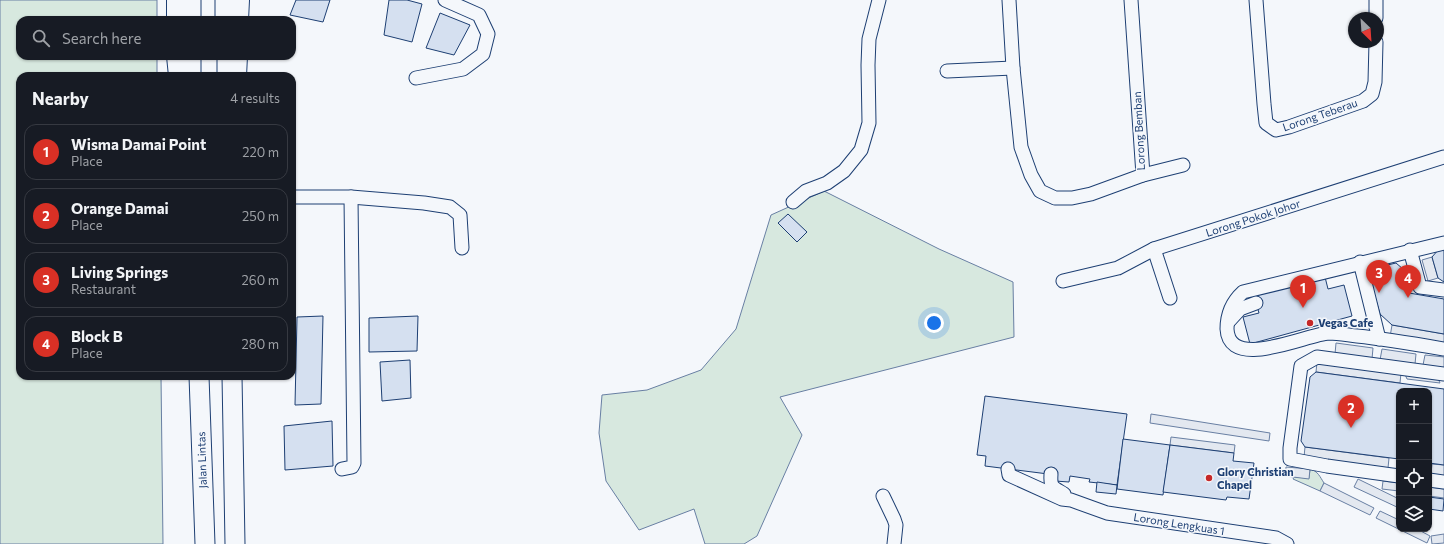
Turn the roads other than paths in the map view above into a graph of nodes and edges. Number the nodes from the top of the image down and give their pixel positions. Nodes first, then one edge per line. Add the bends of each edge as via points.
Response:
1 (174, 0) edge
2 (190, 0) edge
3 (225, 0) edge
4 (241, 0) edge
5 (445, 0) edge
6 (878, 0) edge
7 (1008, 0) edge
8 (1131, 0) edge
9 (1256, 0) edge
10 (1376, 0) edge
11 (1376, 12) edge
12 (175, 16) edge
13 (191, 16) edge
14 (225, 16) edge
15 (240, 16) edge
16 (1376, 48) edge
17 (175, 60) edge
18 (191, 60) edge
19 (227, 60) edge
20 (239, 60) edge
21 (1013, 68) junction
22 (947, 71) dead end
23 (177, 72) edge
24 (191, 72) edge
25 (227, 72) edge
26 (238, 72) edge
27 (416, 78) dead end
28 (1444, 157) edge
29 (1183, 165) dead end
30 (1143, 175) junction
31 (296, 197) edge
32 (351, 197) junction
33 (793, 202) dead end
34 (1444, 243) edge
35 (462, 248) dead end
36 (1154, 249) junction
37 (1410, 250) junction
38 (1360, 262) junction
39 (1062, 281) dead end
40 (1444, 290) edge
41 (1170, 298) dead end
42 (1256, 303) dead end
43 (1227, 324) junction
44 (1380, 339) junction
45 (1444, 349) edge
46 (1444, 374) edge
47 (199, 380) edge
48 (232, 380) edge
49 (342, 469) dead end
50 (1008, 469) dead end
51 (1051, 474) dead end
52 (1396, 476) edge
53 (1432, 480) edge
54 (1444, 482) edge
55 (883, 496) dead end
56 (1071, 500) junction
57 (205, 544) edge
58 (235, 544) edge
59 (894, 544) edge
60 (1287, 544) edge

1 - 12 main road
2 - 13 highway
3 - 14 highway
4 - 15 main road
5 - 27 street via 479,15 488,34 483,54 463,69
6 - 33 street via 869,39 869,123 861,150 844,171 827,183 806,191
7 - 21 street, Lorong Bemban
8 - 30 street, Lorong Bemban
9 - 16 street, Lorong Teberau via 1266,123 1276,130 1363,101 1372,94
10 - 11 street
17 - 23 main road
18 - 24 highway
19 - 25 highway
20 - 26 main road
21 - 22 street
21 - 30 street, Lorong Bemban via 1021,148 1040,191 1055,198 1072,198 1091,194
28 - 36 street, Lorong Pokok Johor
29 - 30 street
31 - 32 street
32 - 35 street via 450,207 460,215
32 - 49 street via 354,463 352,467
34 - 37 street
36 - 39 street, Lorong Pokok Johor via 1118,268
36 - 41 street
37 - 38 street
37 - 40 street via 1420,287
38 - 43 street via 1243,292 1229,312
38 - 44 street
42 - 43 street via 1240,309
43 - 44 street via 1228,334 1239,349 1280,346 1328,333
44 - 45 street
46 - 52 street via 1317,357 1301,366 1290,459
47 - 57 highway, Jalan Lintas
48 - 58 highway
50 - 56 street, Lorong Lengkuas 1 via 1009,475 1062,499
51 - 56 street, Lorong Lengkuas 1 via 1052,487
53 - 54 street
55 - 59 street via 896,525
56 - 60 street, Lorong Lengkuas 1 via 1106,513 1276,538

